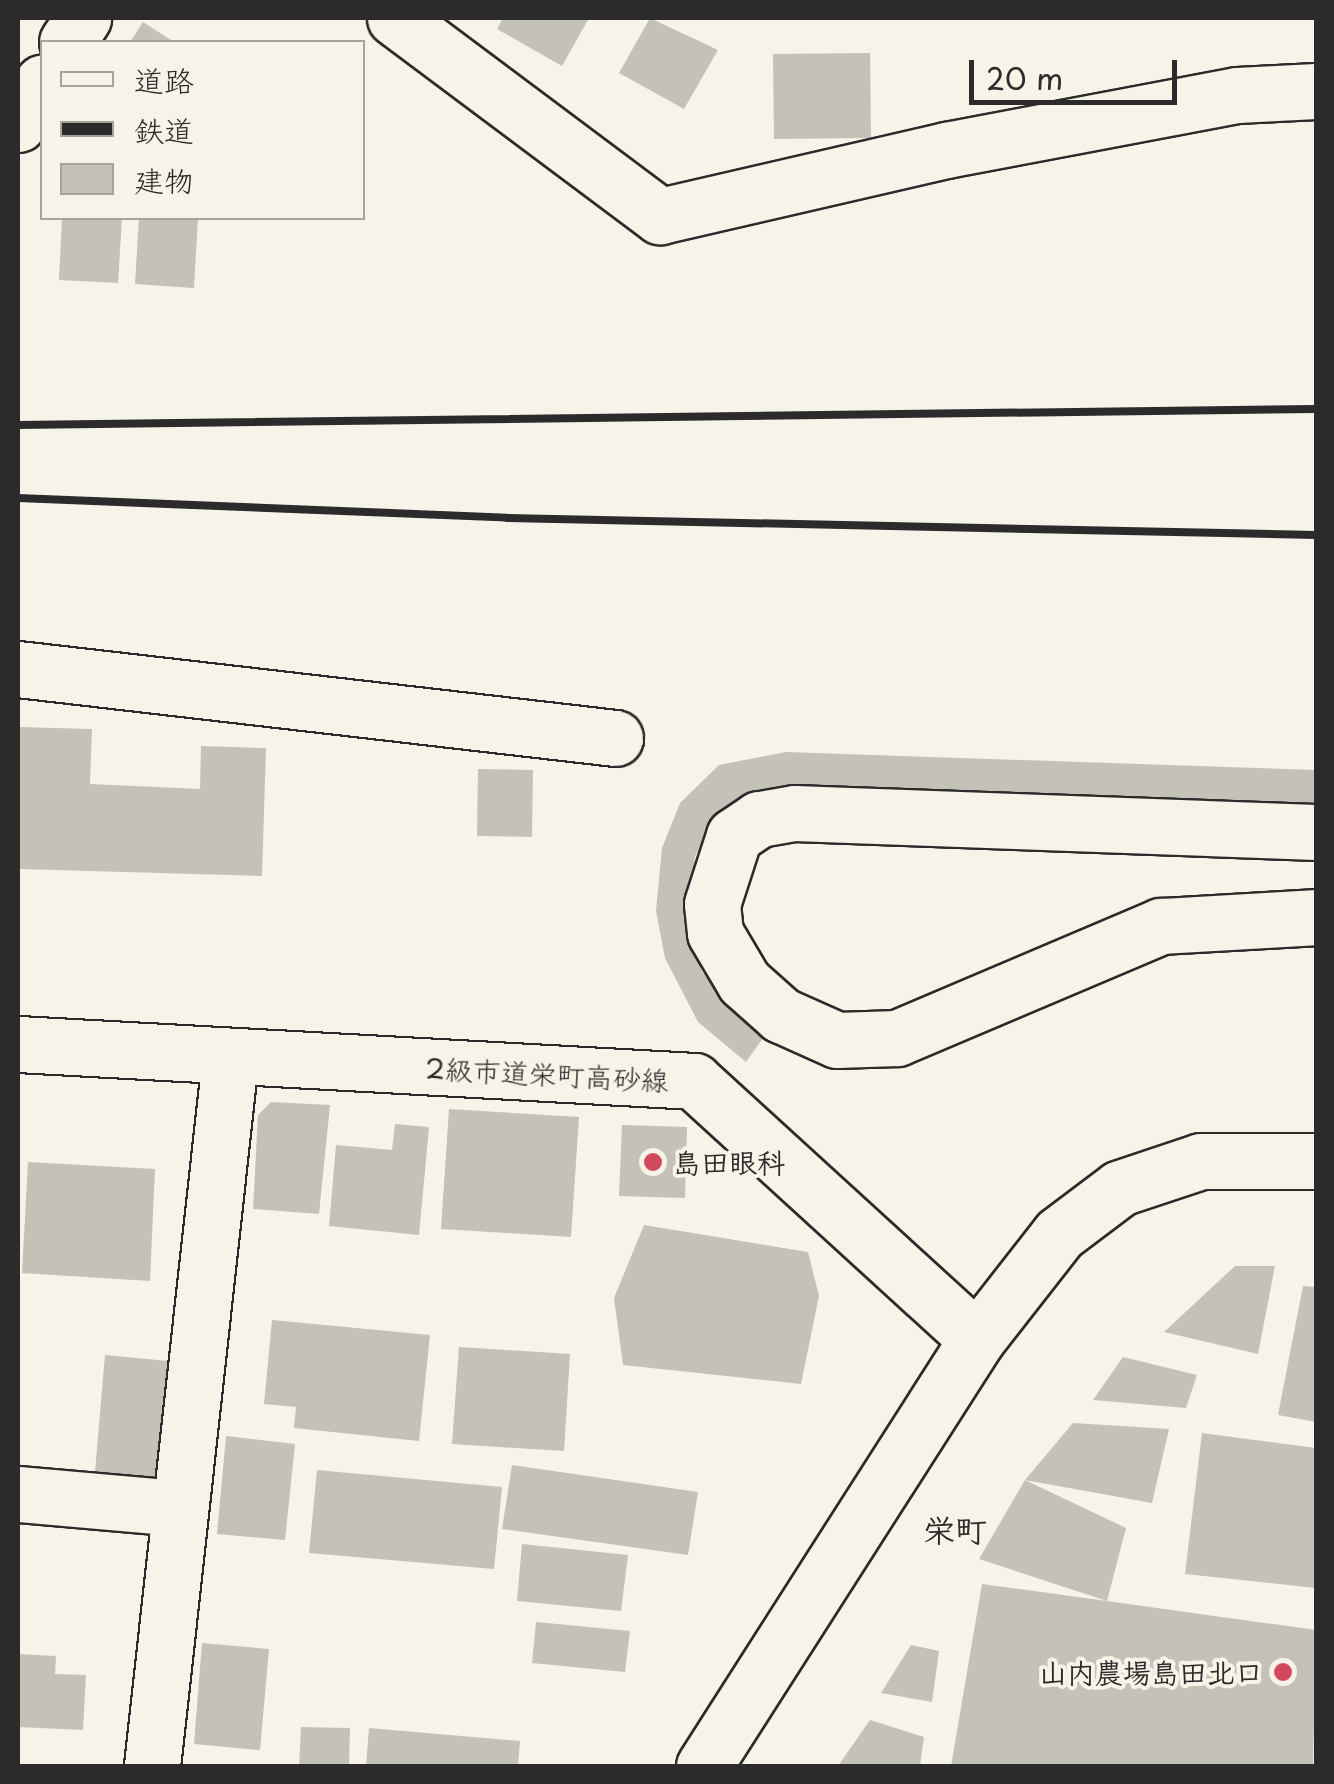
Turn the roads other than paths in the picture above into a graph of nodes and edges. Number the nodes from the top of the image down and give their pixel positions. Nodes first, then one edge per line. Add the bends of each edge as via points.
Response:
1 (83, 18) edge
2 (395, 18) edge
3 (69, 40) edge
4 (40, 86) edge
5 (1316, 91) edge
6 (18, 124) edge
7 (18, 669) edge
8 (615, 738) dead end
9 (1316, 832) edge
10 (1316, 917) edge
11 (18, 1044) edge
12 (230, 1059) junction
13 (1316, 1162) edge
14 (977, 1339) junction
15 (18, 1494) edge
16 (177, 1508) junction
17 (152, 1766) edge
18 (704, 1766) edge

1 - 3 street
2 - 5 street via 660,216 985,143 1237,96
4 - 6 street
7 - 8 street
9 - 10 street via 794,813 759,818 734,836 712,904 715,933 744,982 781,1015 837,1040 897,1038 1161,926
11 - 12 street, 2級市道栄町高砂線
12 - 14 street, 2級市道栄町高砂線 via 694,1080
12 - 16 street
13 - 14 street via 1200,1160 1120,1188 1059,1234
14 - 18 street
15 - 16 street
16 - 17 street

